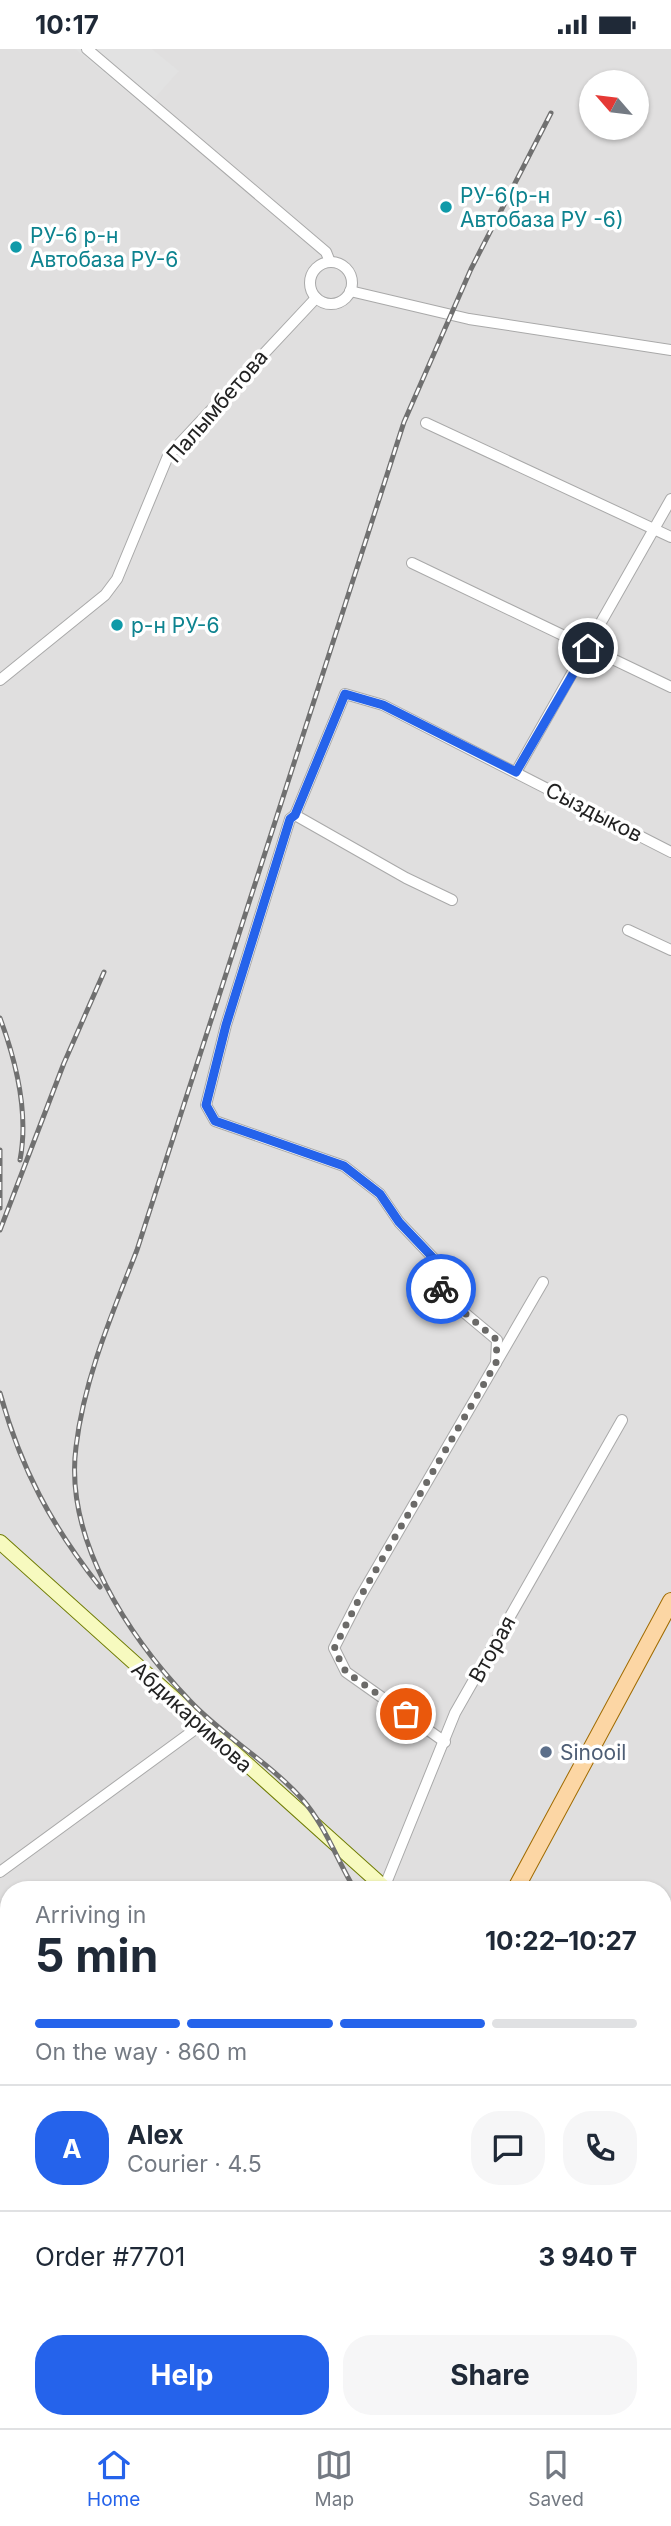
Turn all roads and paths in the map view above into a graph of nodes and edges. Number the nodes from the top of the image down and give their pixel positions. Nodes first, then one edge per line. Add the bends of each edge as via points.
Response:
1 (88, 49) edge
2 (330, 262) junction
3 (350, 291) junction
4 (316, 298) junction
5 (671, 350) edge
6 (426, 423) dead end
7 (671, 499) edge
8 (655, 529) junction
9 (671, 537) edge
10 (412, 562) dead end
11 (588, 648) junction
12 (0, 680) edge
13 (671, 687) edge
14 (516, 772) junction
15 (295, 815) junction
16 (671, 852) edge
17 (452, 900) dead end
18 (628, 930) dead end
19 (671, 950) edge
20 (544, 1282) dead end
21 (496, 1363) junction
22 (622, 1420) dead end
23 (0, 1542) edge
24 (669, 1610) edge
25 (201, 1725) junction
26 (445, 1742) junction
27 (0, 1872) edge
28 (376, 1881) edge
29 (388, 1881) edge
30 (520, 1881) edge

1 - 2 street via 326,252
2 - 3 street via 348,271
2 - 4 street via 313,273 310,286
3 - 4 street via 335,303
3 - 5 street via 469,319
4 - 12 street, Палымбетова via 168,456 117,579 105,595
6 - 8 street
7 - 8 street
8 - 9 street
8 - 11 street
10 - 11 street
11 - 13 street
11 - 14 street
14 - 15 street, Сыздыков via 383,705 345,694
14 - 16 street, Сыздыков
15 - 17 street
15 - 21 street via 253,936 206,1105 215,1121 344,1166 380,1194 438,1263 442,1294 497,1340
18 - 19 street
20 - 21 street
21 - 26 street via 334,1649 346,1672
22 - 26 street, Вторая via 462,1702
23 - 25 main road, Абдикаримова
24 - 30 main road
25 - 27 street
25 - 28 main road, Абдикаримова
26 - 29 street, Вторая

